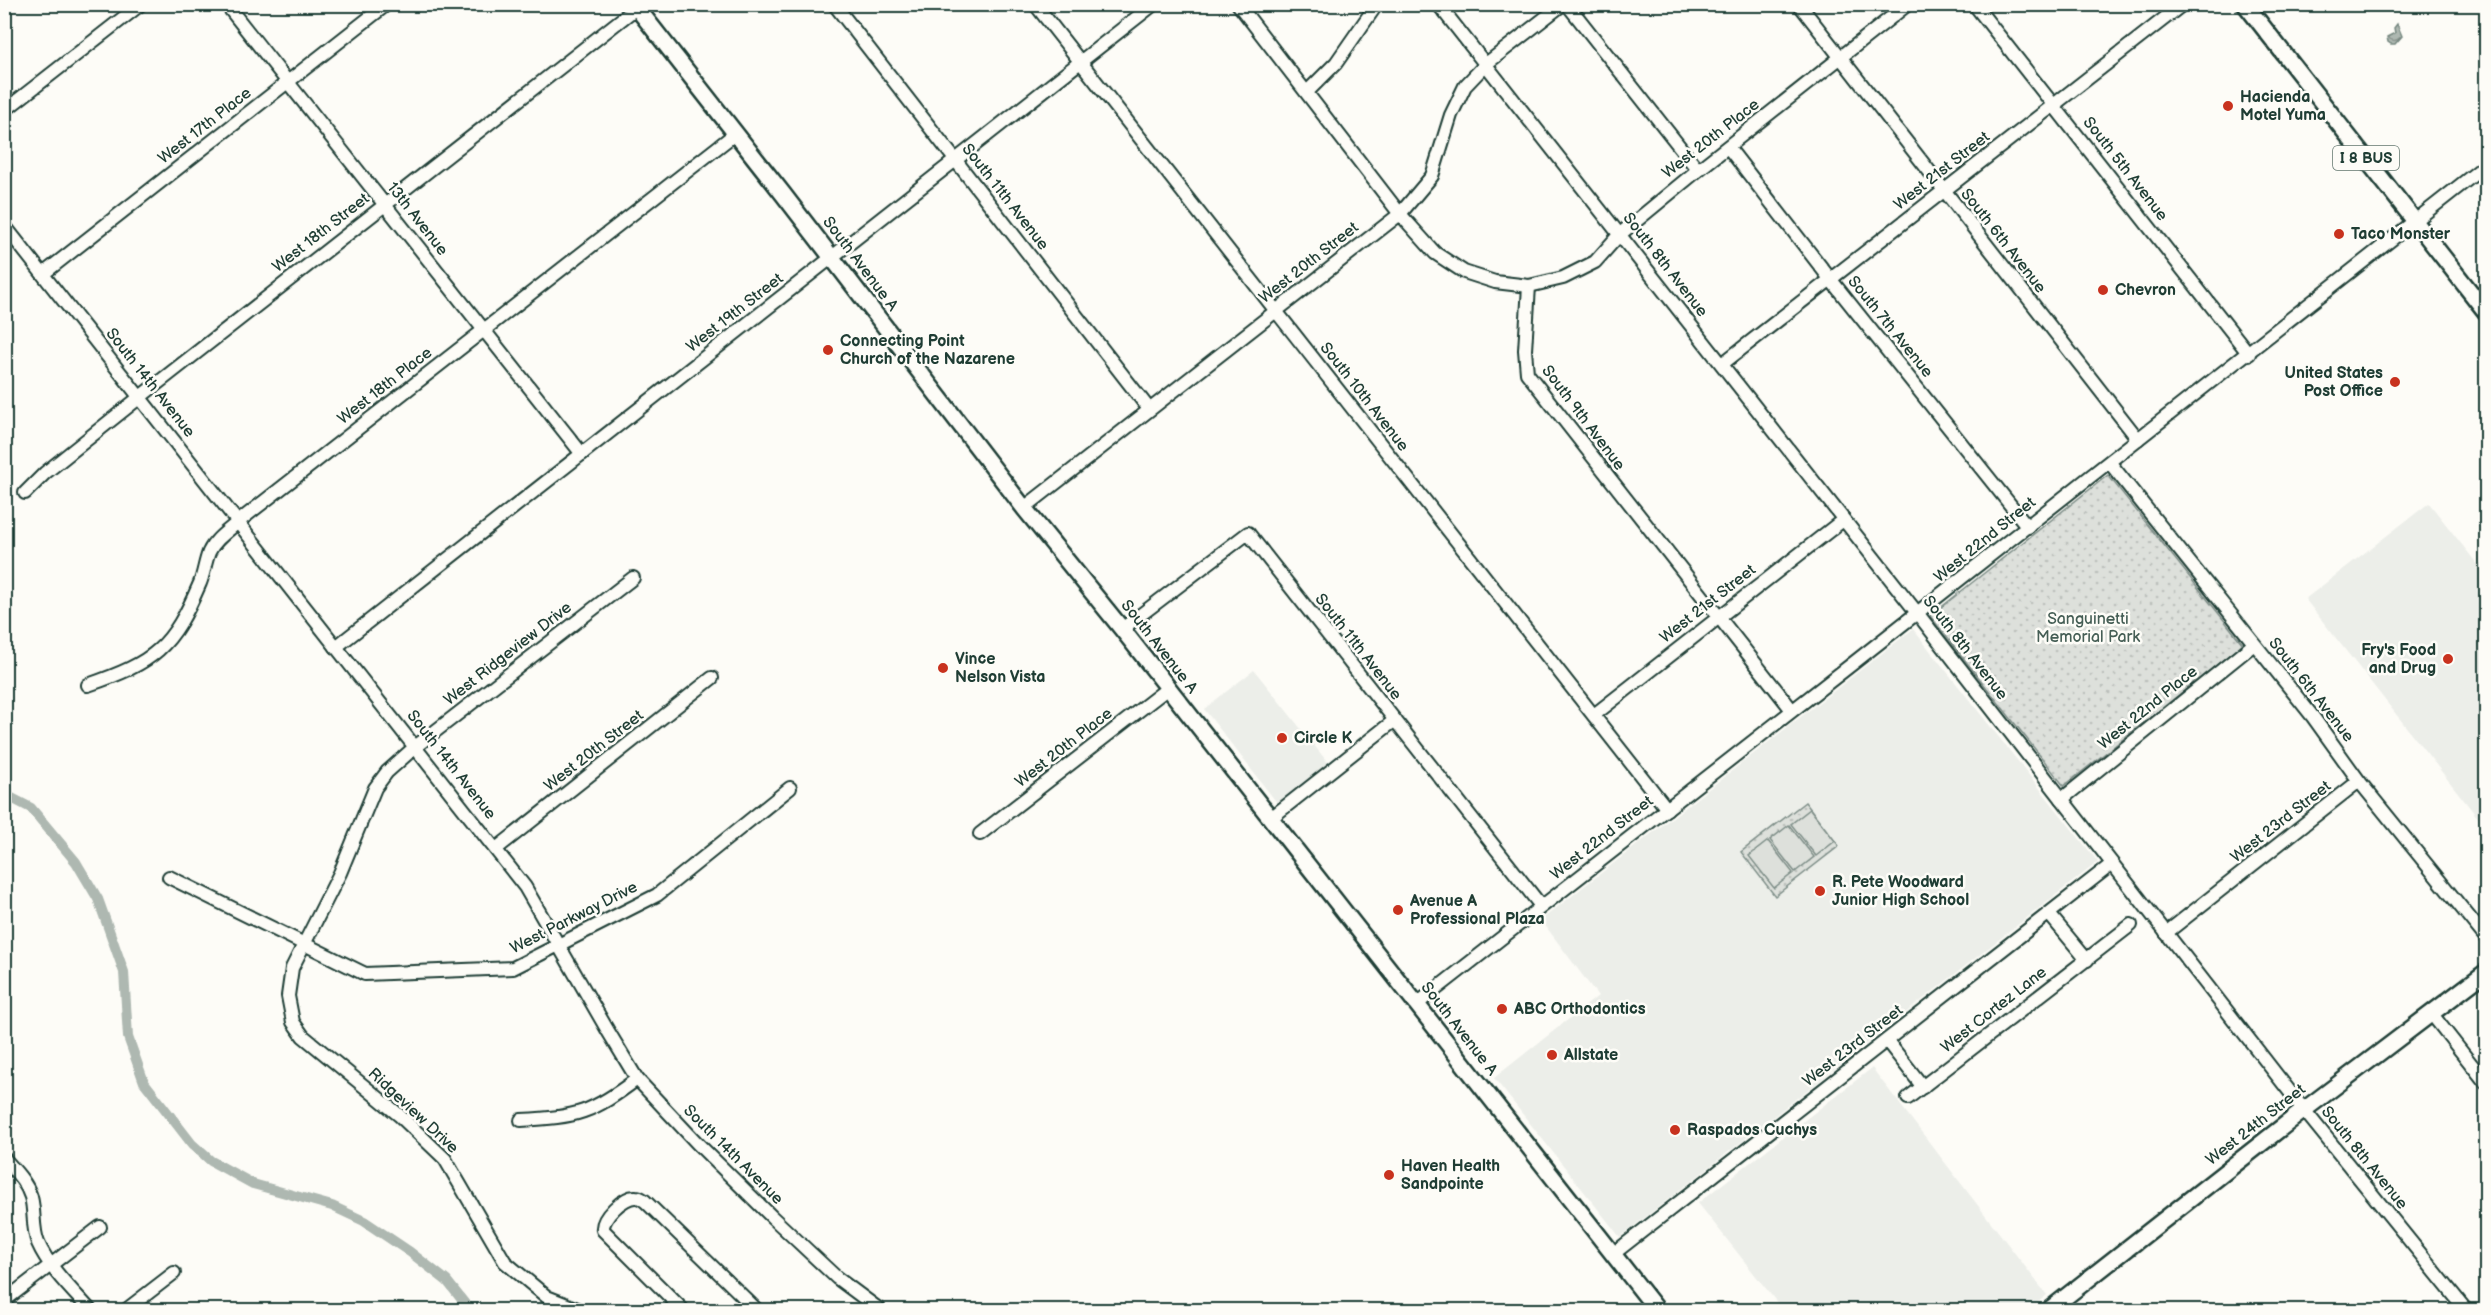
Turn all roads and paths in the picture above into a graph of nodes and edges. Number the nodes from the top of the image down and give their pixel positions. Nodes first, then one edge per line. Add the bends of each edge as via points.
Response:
1 (141, 4) edge
2 (226, 4) edge
3 (387, 4) edge
4 (834, 4) edge
5 (1035, 4) edge
6 (1154, 4) edge
7 (1238, 4) edge
8 (1377, 4) edge
9 (1438, 4) edge
10 (1565, 4) edge
11 (1799, 4) edge
12 (1908, 4) edge
13 (1974, 4) edge
14 (2183, 4) edge
15 (2245, 4) edge
16 (637, 6) edge
17 (1840, 58) junction
18 (1081, 62) junction
19 (1486, 64) junction
20 (287, 82) junction
21 (1307, 92) junction
22 (2054, 105) junction
23 (4, 111) edge
24 (736, 133) junction
25 (1728, 147) junction
26 (956, 160) junction
27 (2487, 165) edge
28 (1698, 170) junction
29 (1943, 191) junction
30 (385, 204) junction
31 (1400, 214) junction
32 (2416, 222) junction
33 (4, 225) edge
34 (1619, 235) junction
35 (832, 258) junction
36 (43, 274) junction
37 (1831, 280) junction
38 (1529, 286) junction
39 (1275, 311) junction
40 (2487, 312) edge
41 (483, 330) junction
42 (2249, 354) junction
43 (1722, 364) junction
44 (140, 398) junction
45 (1149, 409) junction
46 (2138, 439) junction
47 (582, 454) junction
48 (2110, 463) junction
49 (25, 493) dead end
50 (1024, 508) junction
51 (1844, 520) junction
52 (238, 522) junction
53 (2028, 527) junction
54 (633, 578) dead end
55 (1918, 614) junction
56 (1717, 617) junction
57 (1122, 629) junction
58 (2254, 644) junction
59 (336, 647) junction
60 (712, 678) dead end
61 (88, 685) dead end
62 (1168, 688) junction
63 (1792, 710) junction
64 (1594, 715) junction
65 (1395, 720) junction
66 (415, 747) junction
67 (2360, 781) junction
68 (790, 788) dead end
69 (2062, 799) junction
70 (1667, 809) junction
71 (1270, 818) junction
72 (980, 834) dead end
73 (496, 849) junction
74 (2112, 864) junction
75 (169, 877) dead end
76 (1541, 906) junction
77 (2049, 914) junction
78 (2131, 925) dead end
79 (2166, 933) junction
80 (2487, 938) edge
81 (304, 945) junction
82 (559, 945) junction
83 (2086, 960) junction
84 (2487, 972) edge
85 (1417, 1004) junction
86 (2431, 1013) junction
87 (1887, 1041) junction
88 (638, 1079) junction
89 (2487, 1083) edge
90 (1923, 1087) junction
91 (1908, 1098) dead end
92 (2304, 1110) junction
93 (521, 1120) dead end
94 (4, 1158) edge
95 (100, 1227) dead end
96 (1614, 1254) junction
97 (52, 1265) junction
98 (174, 1273) dead end
99 (4, 1302) edge
100 (90, 1311) edge
101 (126, 1311) edge
102 (580, 1311) edge
103 (683, 1311) edge
104 (757, 1311) edge
105 (880, 1311) edge
106 (1657, 1311) edge
107 (2049, 1311) edge
108 (2466, 1311) edge

1 - 23 street
2 - 20 street, 13th Avenue
3 - 20 street, West 17th Place
4 - 26 street, South 11th Avenue
5 - 18 street, South 10th Avenue
6 - 18 street, West 19th Street
7 - 21 street
8 - 21 street via 1336,63
9 - 19 street, South 8th Avenue
10 - 19 street, West 20th Street
10 - 28 street
11 - 17 street, South 6th Avenue
12 - 17 street, West 20th Place
13 - 22 street, South 5th Avenue
14 - 22 street, West 21st Street
15 - 32 main road, I 8 BUS
16 - 24 main road, South Avenue A
16 - 30 street, West 18th Street
17 - 25 street, West 20th Place
17 - 29 street, South 6th Avenue
18 - 26 street, West 19th Street
18 - 39 street, South 10th Avenue
19 - 31 street, West 20th Street via 1465,86 1432,177
19 - 34 street, South 8th Avenue
20 - 30 street, 13th Avenue
20 - 36 street, West 17th Place
21 - 31 street
22 - 29 street, West 21st Street
22 - 42 street, South 5th Avenue
24 - 35 main road, South Avenue A
24 - 41 street, West 18th Place
25 - 28 street, West 20th Place
25 - 37 street, South 7th Avenue
26 - 35 street, West 19th Street
26 - 45 street, South 11th Avenue
27 - 32 street, West 22nd Street
28 - 34 street, West 20th Place
29 - 37 street, West 21st Street
29 - 46 street, South 6th Avenue
30 - 41 street, 13th Avenue
30 - 44 street, West 18th Street
31 - 38 street via 1435,253 1464,272 1494,282
31 - 39 street, West 20th Street
32 - 40 main road, I 8 BUS
32 - 42 street, West 22nd Street
33 - 36 street, South 14th Avenue
34 - 38 street, West 20th Place via 1595,262 1563,278
34 - 43 street, South 8th Avenue
35 - 47 street, West 19th Street
35 - 50 main road, South Avenue A
36 - 44 street, South 14th Avenue
37 - 43 street, West 21st Street
37 - 53 street, South 7th Avenue
38 - 56 street, South 9th Avenue via 1527,373
39 - 45 street, West 20th Street
39 - 64 street, South 10th Avenue
41 - 47 street, 13th Avenue
41 - 52 street, West 18th Place
42 - 46 street, West 22nd Street
43 - 51 street, South 8th Avenue
44 - 49 street, West 18th Street via 45,472
44 - 52 street, South 14th Avenue
45 - 50 street, West 20th Street
46 - 48 street, West 22nd Street
47 - 59 street, West 19th Street
48 - 53 street, West 22nd Street
48 - 58 street, South 6th Avenue
50 - 57 main road, South Avenue A
51 - 55 street, South 8th Avenue
51 - 56 street, West 21st Street
52 - 59 street, South 14th Avenue
52 - 61 street, West 18th Place via 209,552 201,580 175,634 138,665
53 - 55 street, West 22nd Street
54 - 66 street, West Ridgeview Drive
55 - 63 street, West 22nd Street
55 - 69 street, South 8th Avenue
56 - 63 street, South 9th Avenue
56 - 64 street, West 21st Street
57 - 62 main road, South Avenue A
57 - 65 street, South 11th Avenue via 1248,532
58 - 67 street, South 6th Avenue
58 - 69 street, West 22nd Place
59 - 66 street, South 14th Avenue
60 - 73 street, West 20th Street
62 - 71 main road, South Avenue A
62 - 72 street, West 20th Place
63 - 70 street, West 22nd Street
64 - 70 street, South 10th Avenue
65 - 71 street
65 - 76 street, South 11th Avenue
66 - 73 street, South 14th Avenue
66 - 81 street, West Ridgeview Drive via 375,788 340,873
67 - 79 street, West 23rd Street
67 - 80 street, South 6th Avenue
68 - 82 street, West Parkway Drive via 657,895
69 - 74 street, South 8th Avenue
70 - 76 street, West 22nd Street
71 - 85 main road, South Avenue A
73 - 82 street, South 14th Avenue via 540,909
74 - 77 street, West 23rd Street
74 - 79 street, South 8th Avenue
75 - 81 street, West Parkway Drive
76 - 85 street, West 22nd Street
77 - 83 street
77 - 87 street, West 23rd Street
78 - 83 street, West Cortez Lane
79 - 92 street, South 8th Avenue
81 - 82 street, West Parkway Drive via 365,974 513,968
81 - 102 street, Ridgeview Drive via 292,968 288,996 293,1022 303,1036 445,1159 505,1262 547,1297
82 - 88 street, South 14th Avenue
83 - 90 street, West Cortez Lane
84 - 86 main road, West 24th Street
85 - 96 main road, South Avenue A
86 - 89 street
86 - 92 main road, West 24th Street
87 - 90 street
87 - 96 street, West 23rd Street
88 - 93 street via 593,1109 557,1118
88 - 105 street, South 14th Avenue via 772,1217 837,1278
90 - 91 street, West Cortez Lane
92 - 107 main road, West 24th Street
92 - 108 street, South 8th Avenue
94 - 97 street via 31,1197 38,1244
95 - 97 street
96 - 106 main road, South Avenue A
97 - 99 street
97 - 100 street
98 - 101 street
103 - 104 street via 603,1230 605,1218 632,1197 645,1201

